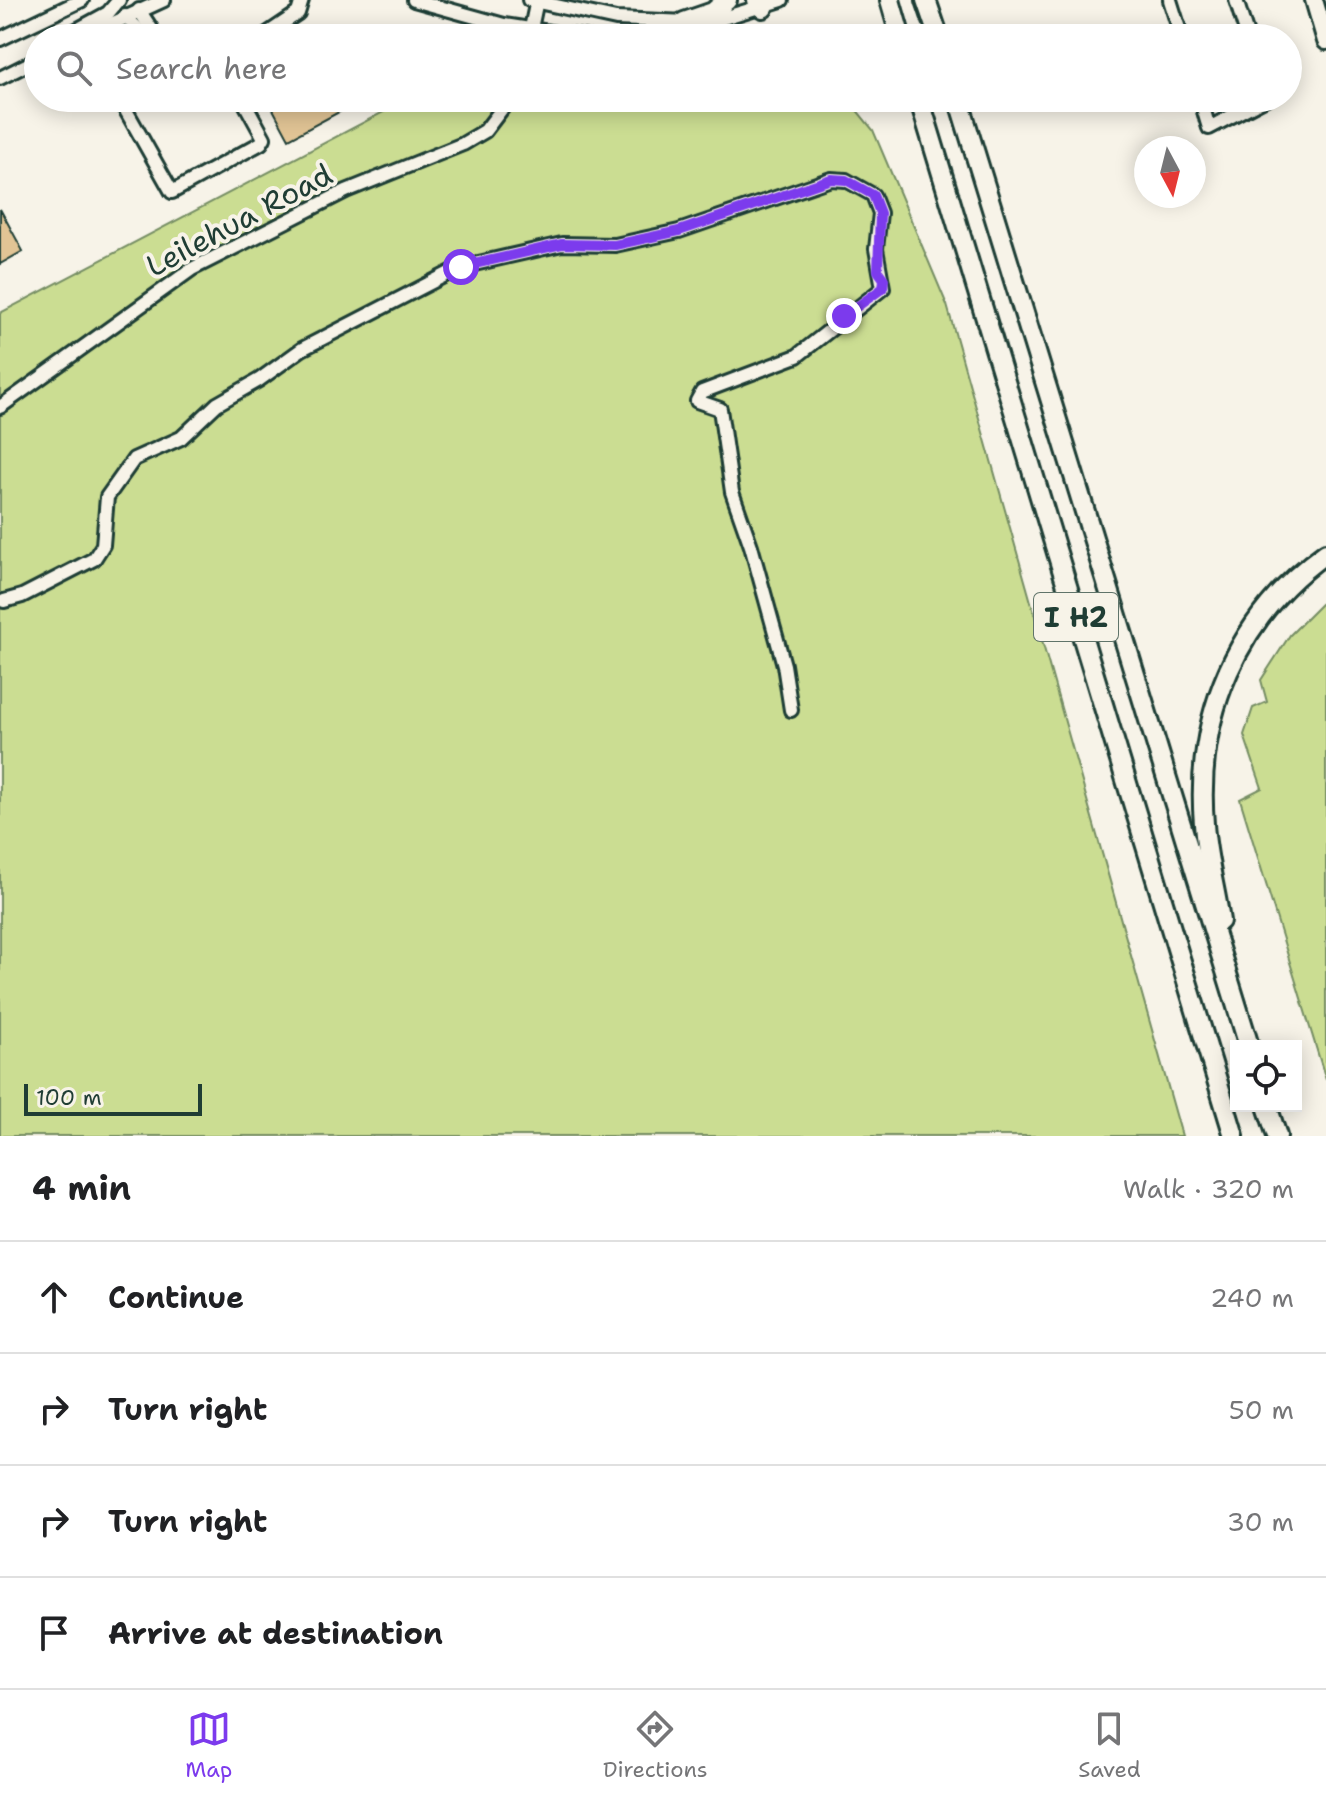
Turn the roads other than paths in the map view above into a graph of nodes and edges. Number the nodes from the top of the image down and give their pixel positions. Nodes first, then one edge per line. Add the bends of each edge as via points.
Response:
1 (82, 0) edge
2 (119, 0) edge
3 (164, 0) edge
4 (302, 0) edge
5 (414, 0) edge
6 (727, 0) edge
7 (782, 0) edge
8 (890, 0) edge
9 (926, 0) edge
10 (1170, 0) edge
11 (1236, 0) edge
12 (1314, 0) edge
13 (534, 1) edge
14 (760, 4) edge
15 (139, 10) junction
16 (125, 16) junction
17 (694, 22) junction
18 (32, 24) edge
19 (88, 24) edge
20 (109, 24) edge
21 (135, 24) edge
22 (146, 24) edge
23 (282, 24) edge
24 (496, 24) edge
25 (531, 24) edge
26 (686, 24) edge
27 (897, 24) edge
28 (934, 24) edge
29 (1178, 24) edge
30 (1244, 24) edge
31 (24, 28) edge
32 (0, 39) edge
33 (1326, 41) edge
34 (24, 66) edge
35 (0, 78) edge
36 (127, 112) edge
37 (250, 112) edge
38 (499, 112) edge
39 (923, 112) edge
40 (962, 112) edge
41 (1204, 112) edge
42 (1239, 112) edge
43 (0, 407) edge
44 (1326, 553) edge
45 (4, 601) dead end
46 (791, 710) dead end
47 (1233, 994) junction
48 (1247, 1040) edge
49 (1269, 1112) edge
50 (1234, 1136) edge
51 (1277, 1136) edge

1 - 18 street
2 - 19 street
3 - 15 street
4 - 23 street via 298,13
5 - 24 street
6 - 17 highway
7 - 14 street
8 - 27 highway
9 - 28 highway
10 - 29 street
11 - 30 street
12 - 33 main road
13 - 17 street via 616,19
13 - 25 street
14 - 17 street
15 - 16 street
15 - 22 street
16 - 20 street
16 - 21 street
17 - 26 street
31 - 32 street
34 - 35 street
36 - 37 street via 172,192 261,143 264,138
38 - 43 street, Leilehua Road via 485,131 463,144 346,191 192,269
39 - 50 highway, I H2
40 - 47 highway, I H2
41 - 42 street via 1209,128
44 - 47 highway via 1286,587 1248,632 1217,692 1206,734 1203,823
45 - 46 street via 94,559 103,545 107,497 134,459 181,438 217,404 302,349 461,267 562,244 615,245 679,231 788,191 846,180 873,195 880,213 876,249 883,288 797,356 702,392 697,401 720,409 724,421 732,492 784,665
47 - 48 highway, I H2
49 - 51 highway

